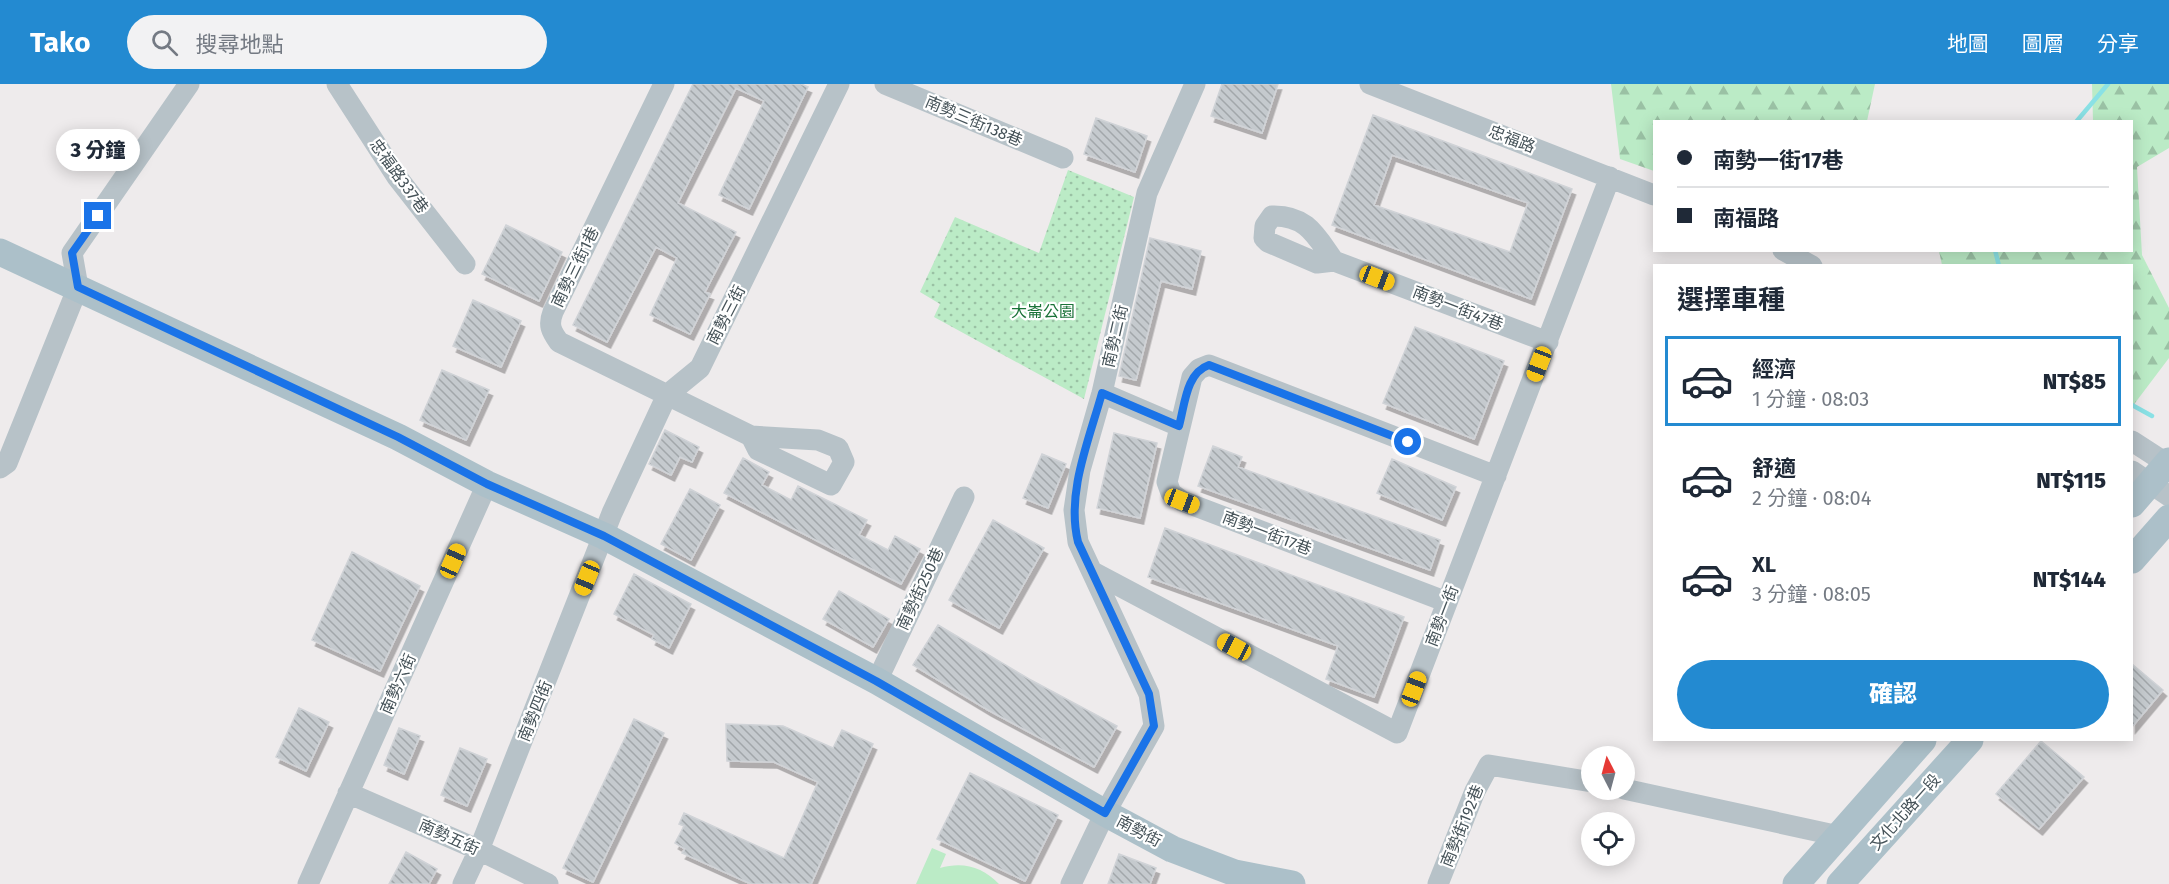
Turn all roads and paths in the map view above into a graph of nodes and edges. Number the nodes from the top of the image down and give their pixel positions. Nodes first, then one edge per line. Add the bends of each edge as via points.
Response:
1 (189, 84) edge
2 (337, 84) edge
3 (664, 84) edge
4 (839, 84) edge
5 (885, 84) edge
6 (1195, 84) edge
7 (1370, 84) edge
8 (1063, 158) dead end
9 (1610, 177) junction
10 (1653, 195) edge
11 (0, 252) edge
12 (1787, 252) edge
13 (1334, 261) dead end
14 (465, 264) dead end
15 (1808, 264) edge
16 (78, 287) junction
17 (1548, 342) junction
18 (1102, 393) junction
19 (667, 395) junction
20 (1179, 426) junction
21 (751, 436) dead end
22 (2135, 443) edge
23 (0, 468) edge
24 (2159, 473) edge
25 (1496, 476) junction
26 (487, 484) junction
27 (964, 497) dead end
28 (2133, 503) edge
29 (2169, 518) edge
30 (604, 536) junction
31 (2133, 559) edge
32 (1093, 572) junction
33 (1447, 602) junction
34 (876, 681) junction
35 (1922, 741) edge
36 (1969, 741) edge
37 (1581, 780) edge
38 (1635, 791) edge
39 (348, 793) junction
40 (1105, 813) junction
41 (1839, 836) junction
42 (479, 850) junction
43 (308, 884) edge
44 (463, 884) edge
45 (548, 884) edge
46 (1071, 884) edge
47 (1292, 884) edge
48 (1438, 884) edge
49 (1796, 884) edge
50 (1840, 884) edge

1 - 16 street via 72,253
2 - 14 street, 忠福路337巷 via 397,177
3 - 19 street, 南勢三街1巷 via 549,322 559,342
4 - 19 street, 南勢三街 via 700,368
5 - 8 street, 南勢三街138巷
6 - 18 street, 南勢二街 via 1147,193
7 - 9 street, 忠福路
9 - 10 street, 忠福路
9 - 17 street, 南勢一街
11 - 16 main road, 南勢街
12 - 15 street
13 - 17 street, 南勢一街47巷
16 - 23 street via 7,463
16 - 26 main road, 南勢街 via 398,437
17 - 25 street, 南勢一街
18 - 20 street
18 - 32 street, 南勢二街 via 1080,470 1074,510 1078,542
19 - 21 street
19 - 30 street, 南勢三街
20 - 25 street, 南勢一街17巷 via 1192,377 1209,365
20 - 33 street, 南勢一街17巷 via 1167,482 1171,493 1182,501
22 - 24 street
24 - 28 main road
25 - 33 street, 南勢一街
26 - 30 main road, 南勢街
26 - 39 street, 南勢六街
27 - 34 street, 南勢街250巷
29 - 31 main road
30 - 34 main road, 南勢街
30 - 42 street, 南勢四街
32 - 33 street, 南勢一街 via 1397,733
32 - 40 street, 南勢二街 via 1149,694 1154,726
34 - 40 main road, 南勢街
35 - 41 main road, 文化北路一段
36 - 50 main road, 文化北路一段
37 - 48 street, 南勢街192巷 via 1489,765
38 - 41 street
39 - 42 street, 南勢五街
39 - 43 street, 南勢六街
40 - 46 street, 南勢二街
40 - 47 main road, 南勢街 via 1172,849 1235,873
41 - 49 main road, 文化北路一段
42 - 44 street, 南勢四街
42 - 45 street, 南勢五街

